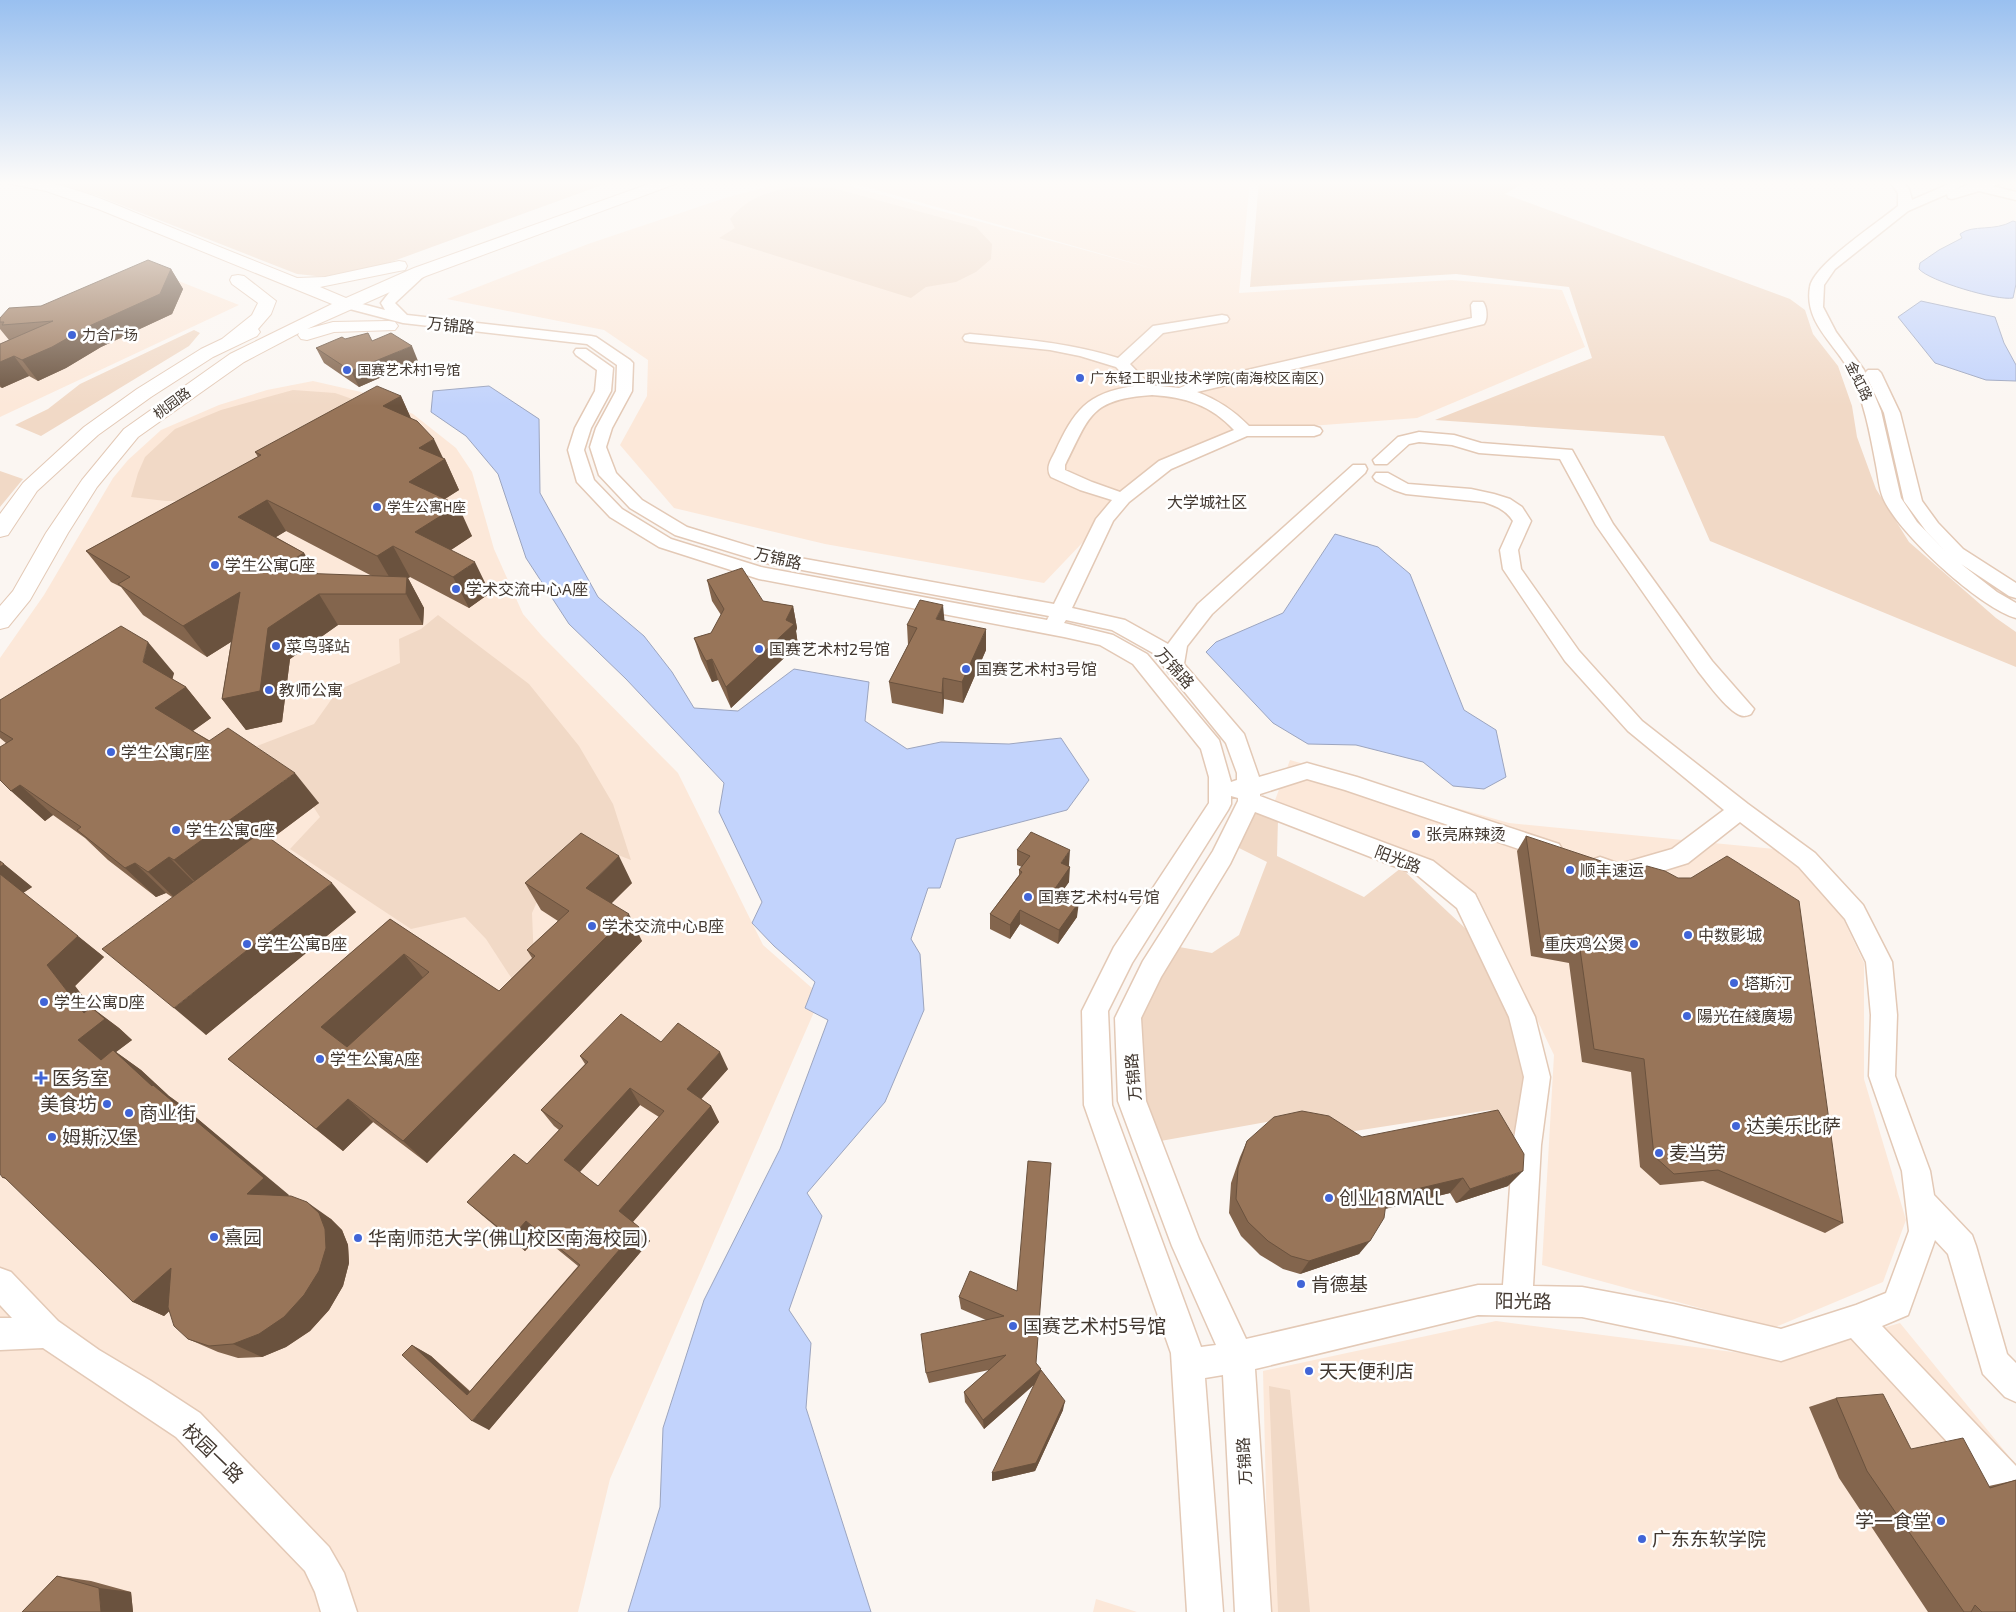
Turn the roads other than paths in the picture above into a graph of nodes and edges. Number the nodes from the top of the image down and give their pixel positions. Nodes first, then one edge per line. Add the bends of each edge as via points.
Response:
1 (229, 256) edge
2 (426, 256) edge
3 (463, 256) edge
4 (1842, 256) edge
5 (1862, 256) edge
6 (399, 266) junction
7 (420, 272) junction
8 (221, 273) dead end
9 (238, 280) junction
10 (294, 282) junction
11 (287, 299) dead end
12 (347, 304) junction
13 (1478, 305) dead end
14 (319, 306) junction
15 (1222, 319) dead end
16 (396, 322) junction
17 (970, 338) dead end
18 (207, 352) junction
19 (237, 358) junction
20 (1312, 360) junction
21 (1122, 364) junction
22 (1324, 371) dead end
23 (1146, 390) junction
24 (1184, 392) junction
25 (1245, 431) junction
26 (1314, 431) dead end
27 (1381, 468) junction
28 (1123, 498) junction
29 (0, 530) edge
30 (2016, 592) edge
31 (2016, 612) edge
32 (0, 620) edge
33 (1056, 620) junction
34 (1174, 665) junction
35 (1744, 709) dead end
36 (1220, 790) junction
37 (1249, 795) junction
38 (1740, 810) junction
39 (1921, 1203) junction
40 (0, 1283) edge
41 (1517, 1300) junction
42 (1856, 1321) junction
43 (47, 1332) junction
44 (0, 1334) edge
45 (1238, 1358) junction
46 (1188, 1365) junction
47 (2016, 1386) edge
48 (2016, 1491) edge
49 (339, 1612) edge
50 (1206, 1612) edge
51 (1253, 1612) edge

1 - 10 main road
2 - 6 main road
3 - 7 main road, 桃园路
4 - 31 street, 金虹路 via 1830,266 1817,285 1816,307 1856,370 1873,411 1892,498 1936,554
5 - 30 street, 金虹路 via 1846,269 1832,290 1832,310 1844,333 1873,372 1892,413 1913,501 1957,553
6 - 10 main road via 325,282
6 - 14 main road, 桃园路
7 - 12 main road, 桃园路
7 - 16 street via 388,303
8 - 9 main road
9 - 11 main road
9 - 18 main road via 267,301 266,310 254,324
10 - 14 main road
12 - 14 main road, 桃园路
12 - 16 street, 万锦路
13 - 20 street via 1479,321
14 - 16 street, 万锦路
14 - 18 main road, 桃园路
14 - 19 main road, 桃园路
15 - 21 street via 1158,329
16 - 19 main road via 333,327
16 - 33 street, 万锦路 via 591,340 625,363 624,391 604,428 598,447 608,475 630,498 681,531 770,558
17 - 21 street via 1060,348
18 - 29 main road, 桃园路 via 90,431 30,487
19 - 32 main road, 桃园路 via 131,433 89,484 22,595
20 - 22 street
20 - 24 street
21 - 23 street
23 - 24 street
23 - 28 street via 1126,391 1097,402 1082,415 1057,465 1057,473
24 - 25 street via 1222,409
25 - 26 street
25 - 28 street via 1165,465
27 - 34 street via 1371,476 1359,469 1205,609 1177,645
27 - 35 street via 1404,440 1419,437 1454,440 1479,448 1566,454 1605,525 1710,673
27 - 38 street, 阳光路 via 1404,488 1492,499 1509,505 1521,515 1522,521 1509,550 1512,569 1572,656 1635,726
28 - 33 street via 1105,519
33 - 34 street, 万锦路 via 1118,625 1160,648
33 - 36 street, 万锦路 via 1106,640 1140,659 1211,746 1220,777
34 - 37 street, 万锦路 via 1236,740 1248,773
36 - 37 street
36 - 46 street, 万锦路 via 1220,804 1123,955 1095,1011 1098,1105 1188,1353
37 - 38 street via 1307,771 1620,874 1680,856
37 - 41 street, 阳光路 via 1425,868 1466,901 1522,1017 1537,1077 1527,1145
37 - 45 street, 万锦路 via 1222,857 1152,969 1128,1018 1132,1101 1187,1246
38 - 39 street, 阳光路 via 1807,860 1854,912 1879,962 1884,1014 1882,1076 1916,1171
39 - 42 street, 阳光路 via 1924,1231 1897,1304
39 - 47 street via 1961,1246 1994,1363
40 - 43 street, 校园一路
41 - 42 street, 阳光路 via 1582,1302 1781,1345
41 - 45 street, 阳光路 via 1478,1300
42 - 48 street
43 - 44 street
43 - 49 street, 校园一路 via 188,1425 317,1559 331,1586
45 - 46 street, 阳光路
45 - 51 street, 万锦路
46 - 50 street, 万锦路

